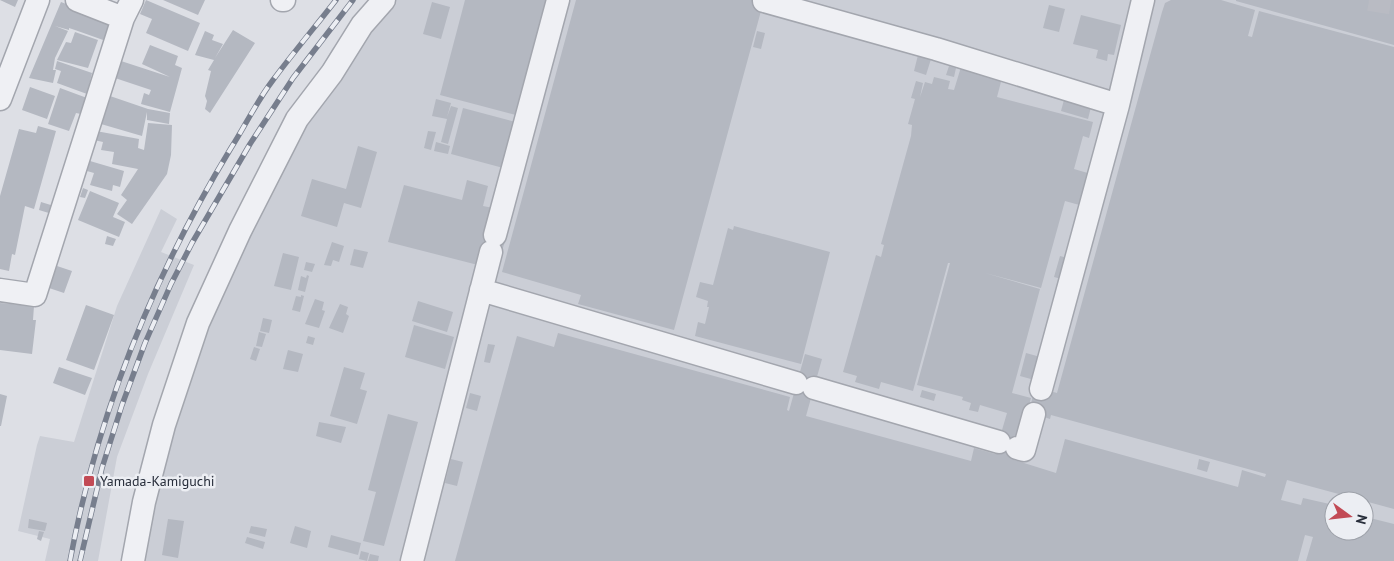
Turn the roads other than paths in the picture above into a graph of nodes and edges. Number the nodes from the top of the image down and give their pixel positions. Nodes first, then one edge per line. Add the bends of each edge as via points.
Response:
1 (38, 0) edge
2 (77, 0) edge
3 (384, 0) edge
4 (558, 0) edge
5 (1143, 0) edge
6 (764, 1) edge
7 (127, 9) edge
8 (0, 99) edge
9 (1118, 105) junction
10 (0, 290) edge
11 (481, 290) junction
12 (1041, 389) dead end
13 (1034, 414) dead end
14 (133, 561) edge
15 (412, 561) edge

1 - 8 street
2 - 7 street
3 - 14 street via 362,25 332,73 297,119 198,322 164,424
4 - 11 street
5 - 9 street
6 - 9 street
7 - 10 street via 35,295
9 - 12 street
11 - 13 street via 1024,450
11 - 15 street

